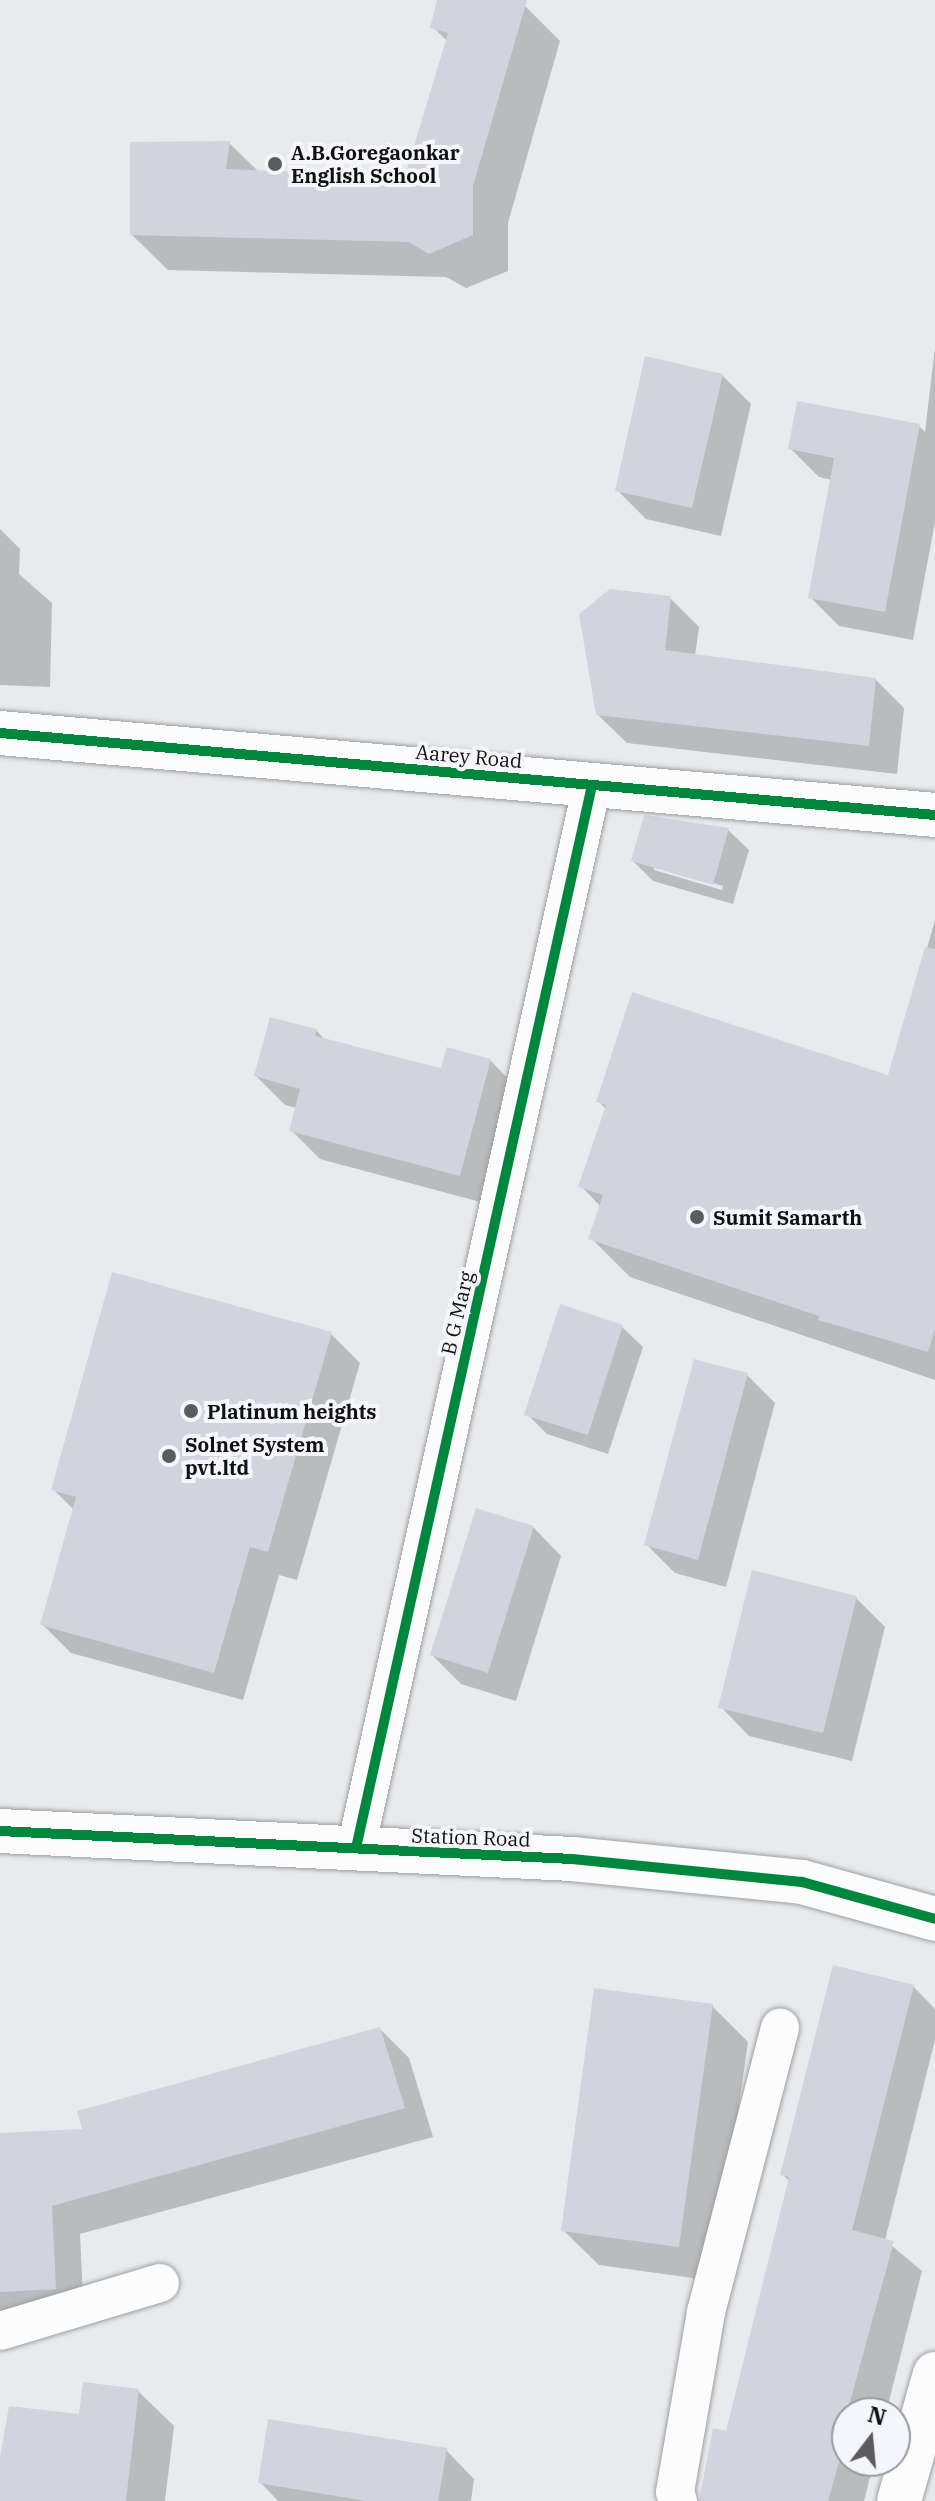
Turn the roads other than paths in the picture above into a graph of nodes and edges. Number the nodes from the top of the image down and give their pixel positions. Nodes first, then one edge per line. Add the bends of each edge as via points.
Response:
1 (0, 733) edge
2 (592, 785) junction
3 (935, 815) edge
4 (0, 1831) edge
5 (356, 1848) junction
6 (935, 1919) edge
7 (780, 2027) dead end
8 (160, 2283) dead end
9 (0, 2331) edge
10 (935, 2374) edge
11 (678, 2501) edge
12 (899, 2501) edge

1 - 2 street, Aarey Road
2 - 3 street, Aarey Road
2 - 5 street, B G Marg
4 - 5 street, Station Road
5 - 6 street, Station Road via 572,1859 802,1882
7 - 11 street via 706,2312 675,2492
8 - 9 street
10 - 12 street

